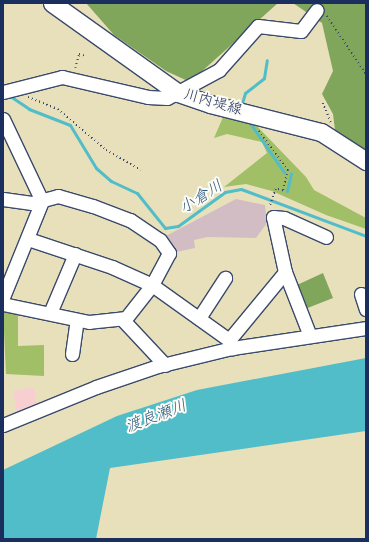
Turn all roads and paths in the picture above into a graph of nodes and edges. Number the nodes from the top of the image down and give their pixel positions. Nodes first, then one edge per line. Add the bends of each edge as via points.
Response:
1 (52, 3) edge
2 (317, 10) joint
3 (86, 56) dead end
4 (366, 74) edge
5 (73, 77) junction
6 (11, 90) edge
7 (178, 93) junction
8 (323, 102) dead end
9 (3, 119) edge
10 (258, 129) dead end
11 (333, 138) junction
12 (366, 161) edge
13 (141, 170) dead end
14 (3, 199) edge
15 (42, 201) junction
16 (271, 204) dead end
17 (326, 237) dead end
18 (28, 238) junction
19 (75, 254) junction
20 (285, 272) junction
21 (225, 278) dead end
22 (152, 285) junction
23 (361, 294) dead end
24 (3, 297) edge
25 (3, 304) edge
26 (366, 309) edge
27 (50, 313) junction
28 (199, 318) junction
29 (122, 319) junction
30 (77, 320) junction
31 (366, 328) edge
32 (310, 336) junction
33 (230, 344) junction
34 (72, 354) dead end
35 (165, 366) junction
36 (3, 425) edge

1 - 7 main road, 川内堤線
2 - 4 path via 330,19
2 - 7 street via 301,31 258,26 229,62
3 - 5 path via 79,54
5 - 6 street via 53,78
5 - 7 street via 160,99
6 - 13 path via 58,109 106,150
7 - 11 main road, 川内堤線 via 210,104 306,126
8 - 11 path via 330,112
9 - 15 street
10 - 16 path via 287,165 283,191 276,191
11 - 12 main road, 川内堤線
14 - 15 street
15 - 18 street
15 - 22 street via 58,196 93,206 130,220 160,240 169,250 169,257
17 - 20 street via 284,218 273,217
18 - 19 street
18 - 24 street
19 - 22 street
19 - 27 street
20 - 32 street
20 - 33 street
21 - 28 street
22 - 28 street
22 - 29 street via 131,314
23 - 26 street
25 - 27 street
27 - 30 street
28 - 33 street
29 - 30 street via 92,322
29 - 35 street
30 - 34 street
31 - 32 street
32 - 33 street
33 - 35 street
35 - 36 street via 96,387

